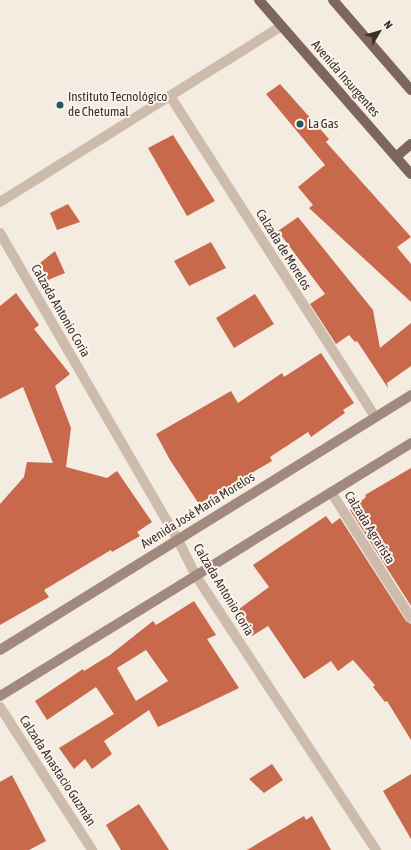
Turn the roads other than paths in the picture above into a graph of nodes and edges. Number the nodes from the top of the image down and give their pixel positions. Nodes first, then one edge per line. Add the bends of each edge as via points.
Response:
1 (259, 0) edge
2 (333, 0) edge
3 (282, 26) junction
4 (411, 90) edge
5 (170, 96) junction
6 (411, 144) edge
7 (396, 157) junction
8 (411, 174) edge
9 (0, 202) edge
10 (0, 233) edge
11 (411, 395) edge
12 (375, 418) junction
13 (411, 443) edge
14 (331, 492) junction
15 (178, 540) junction
16 (196, 576) junction
17 (411, 618) edge
18 (0, 650) edge
19 (0, 696) edge
20 (0, 707) edge
21 (92, 850) edge
22 (376, 850) edge

1 - 3 main road, Avenida Insurgentes
2 - 4 main road
3 - 5 street
3 - 7 main road, Avenida Insurgentes
5 - 9 street
5 - 12 street, Calzada de Morelos
6 - 7 main road
7 - 8 main road, Avenida Insurgentes
10 - 15 street, Calzada Antonio Coria
11 - 12 street, Avenida José María Morelos
12 - 15 street, Avenida José María Morelos
13 - 14 street
14 - 16 street
14 - 17 street, Calzada Agrarista
15 - 16 street, Calzada Antonio Coria
15 - 18 street, Avenida José María Morelos
16 - 19 street
16 - 22 street, Calzada Antonio Coria
20 - 21 street, Calzada Anastacio Guzmán

